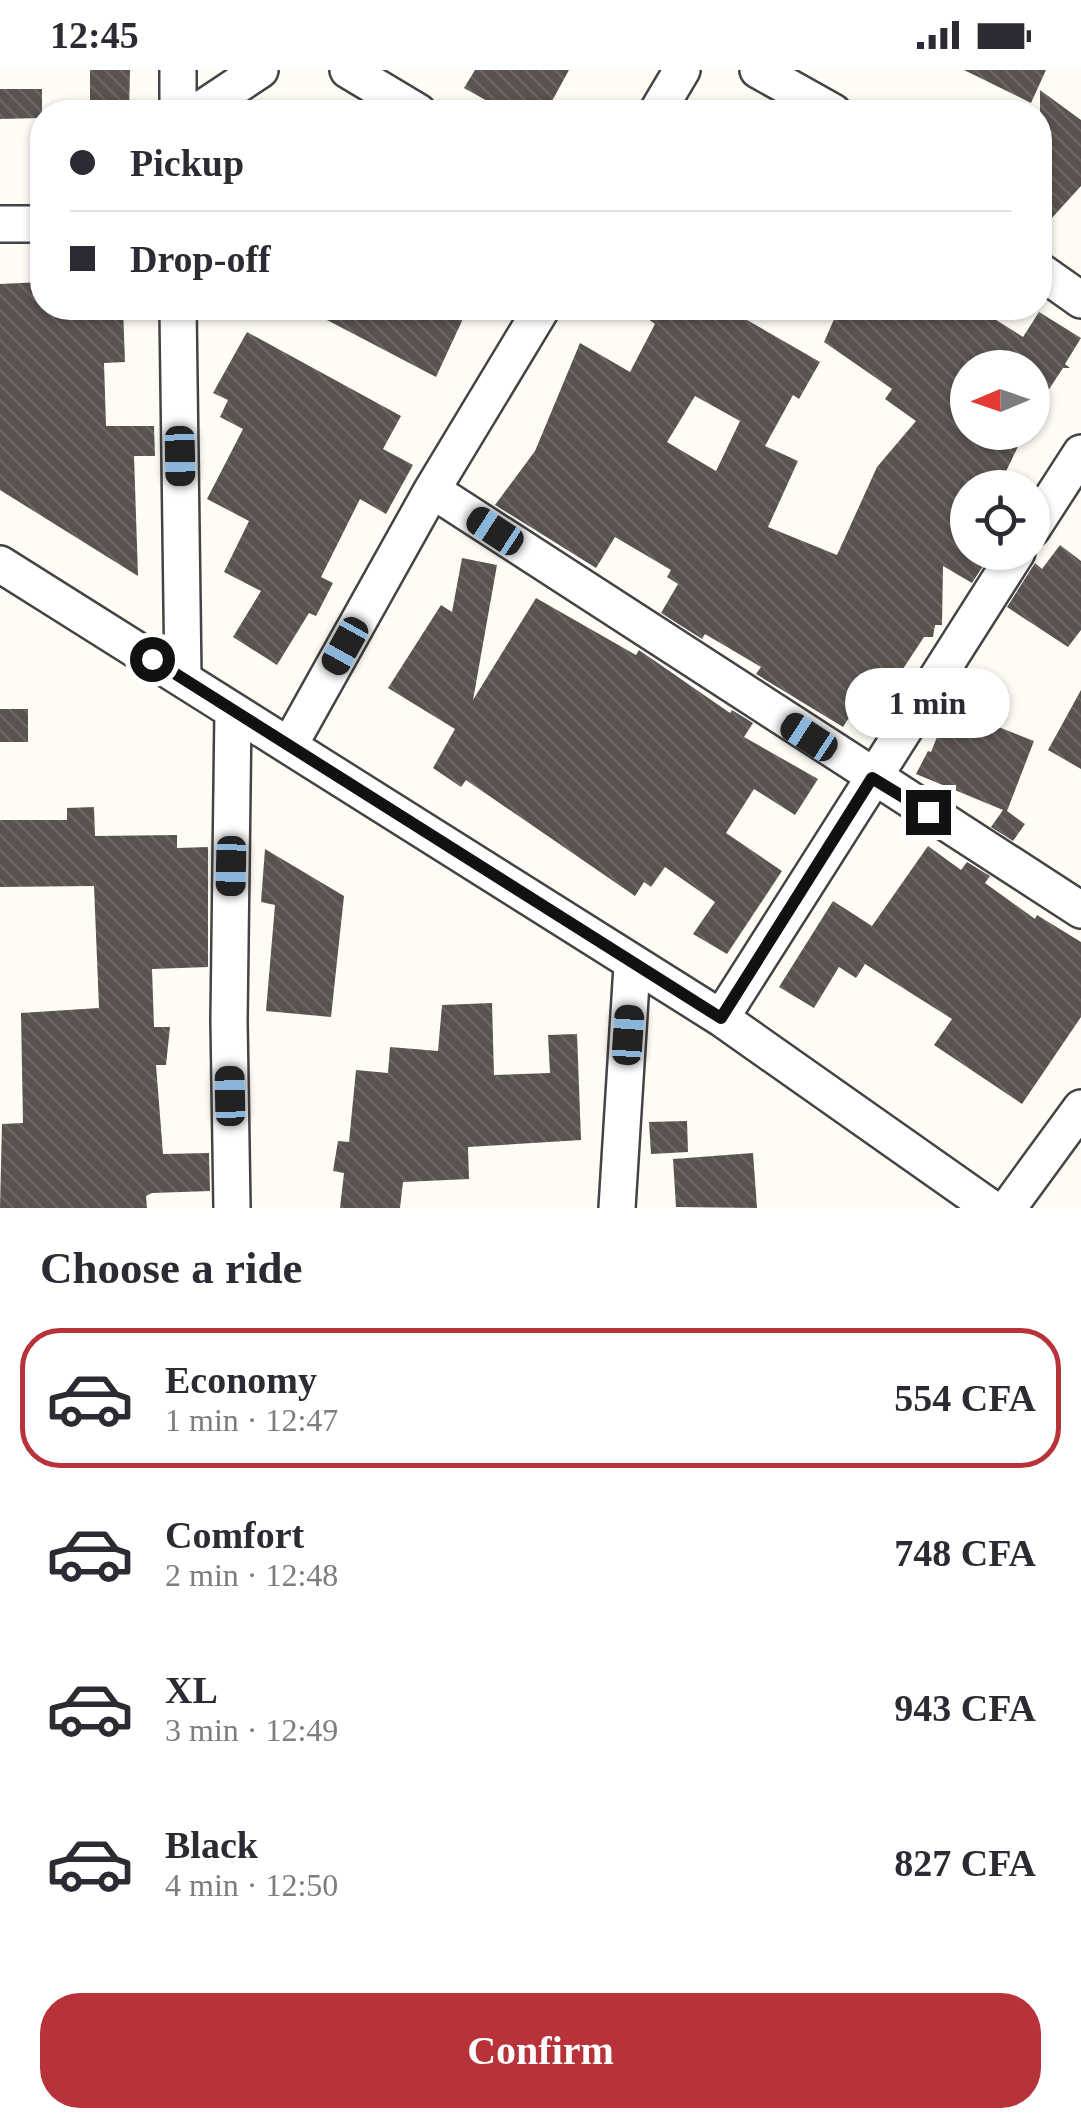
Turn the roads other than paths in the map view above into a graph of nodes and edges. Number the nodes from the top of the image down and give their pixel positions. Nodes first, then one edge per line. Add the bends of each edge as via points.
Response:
1 (178, 70) edge
2 (260, 70) edge
3 (348, 70) edge
4 (682, 70) edge
5 (758, 70) edge
6 (178, 100) edge
7 (215, 100) edge
8 (398, 100) edge
9 (664, 100) edge
10 (812, 100) edge
11 (0, 224) edge
12 (30, 224) edge
13 (1052, 279) edge
14 (1081, 300) edge
15 (178, 320) edge
16 (535, 320) edge
17 (1081, 454) edge
18 (432, 490) junction
19 (1050, 501) edge
20 (0, 564) edge
21 (1005, 570) edge
22 (183, 678) junction
23 (234, 711) junction
24 (289, 746) junction
25 (872, 778) junction
26 (1081, 910) edge
27 (632, 966) junction
28 (721, 1018) junction
29 (1081, 1108) edge
30 (947, 1199) edge
31 (232, 1208) edge
32 (617, 1208) edge
33 (990, 1208) edge
34 (1008, 1208) edge

1 - 6 street
2 - 7 street
3 - 8 street
4 - 9 street
5 - 10 street
11 - 12 street
13 - 14 street
15 - 22 street
16 - 18 street
17 - 19 street
18 - 24 street
18 - 25 street
20 - 22 street
21 - 25 street
22 - 23 street
23 - 24 street
23 - 31 street
24 - 27 street
25 - 26 street
25 - 28 street
27 - 28 street
27 - 32 street
28 - 30 street
29 - 34 street
30 - 33 street

